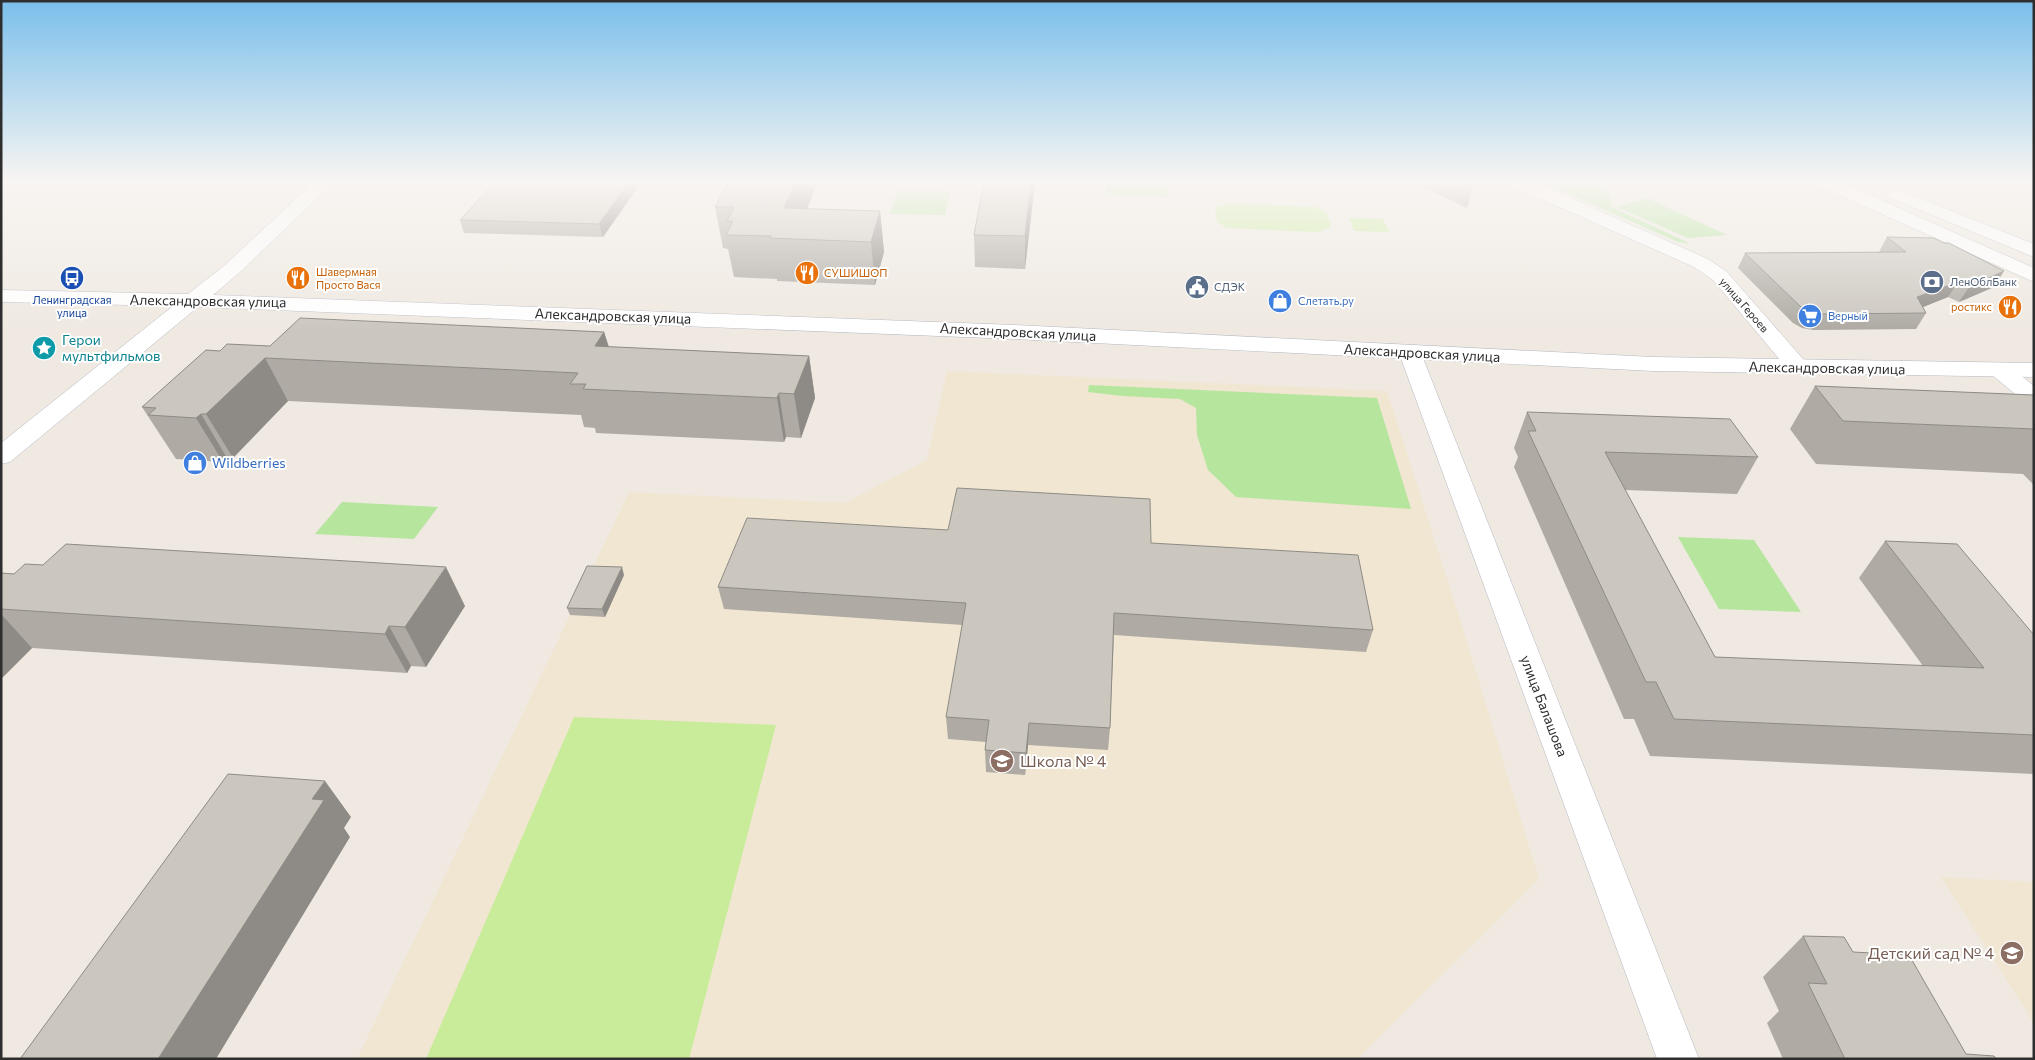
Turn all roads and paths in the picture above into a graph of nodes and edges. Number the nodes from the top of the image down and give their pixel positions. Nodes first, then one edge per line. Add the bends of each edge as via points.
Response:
1 (273, 230) edge
2 (1627, 230) edge
3 (1933, 230) edge
4 (1985, 230) edge
5 (2034, 251) edge
6 (2034, 276) edge
7 (1, 296) edge
8 (194, 300) junction
9 (1410, 353) junction
10 (1798, 367) junction
11 (2000, 370) junction
12 (2034, 370) edge
13 (2034, 398) edge
14 (1, 456) edge
15 (1678, 1059) edge

1 - 8 street
2 - 10 street, улица Героев via 1700,263 1720,276
3 - 6 street
4 - 5 street
7 - 8 street, Александровская улица
8 - 9 street, Александровская улица via 1015,332
8 - 14 street
9 - 10 street, Александровская улица
9 - 15 street, улица Балашова
10 - 11 street, Александровская улица
11 - 12 street, Александровская улица
11 - 13 street

